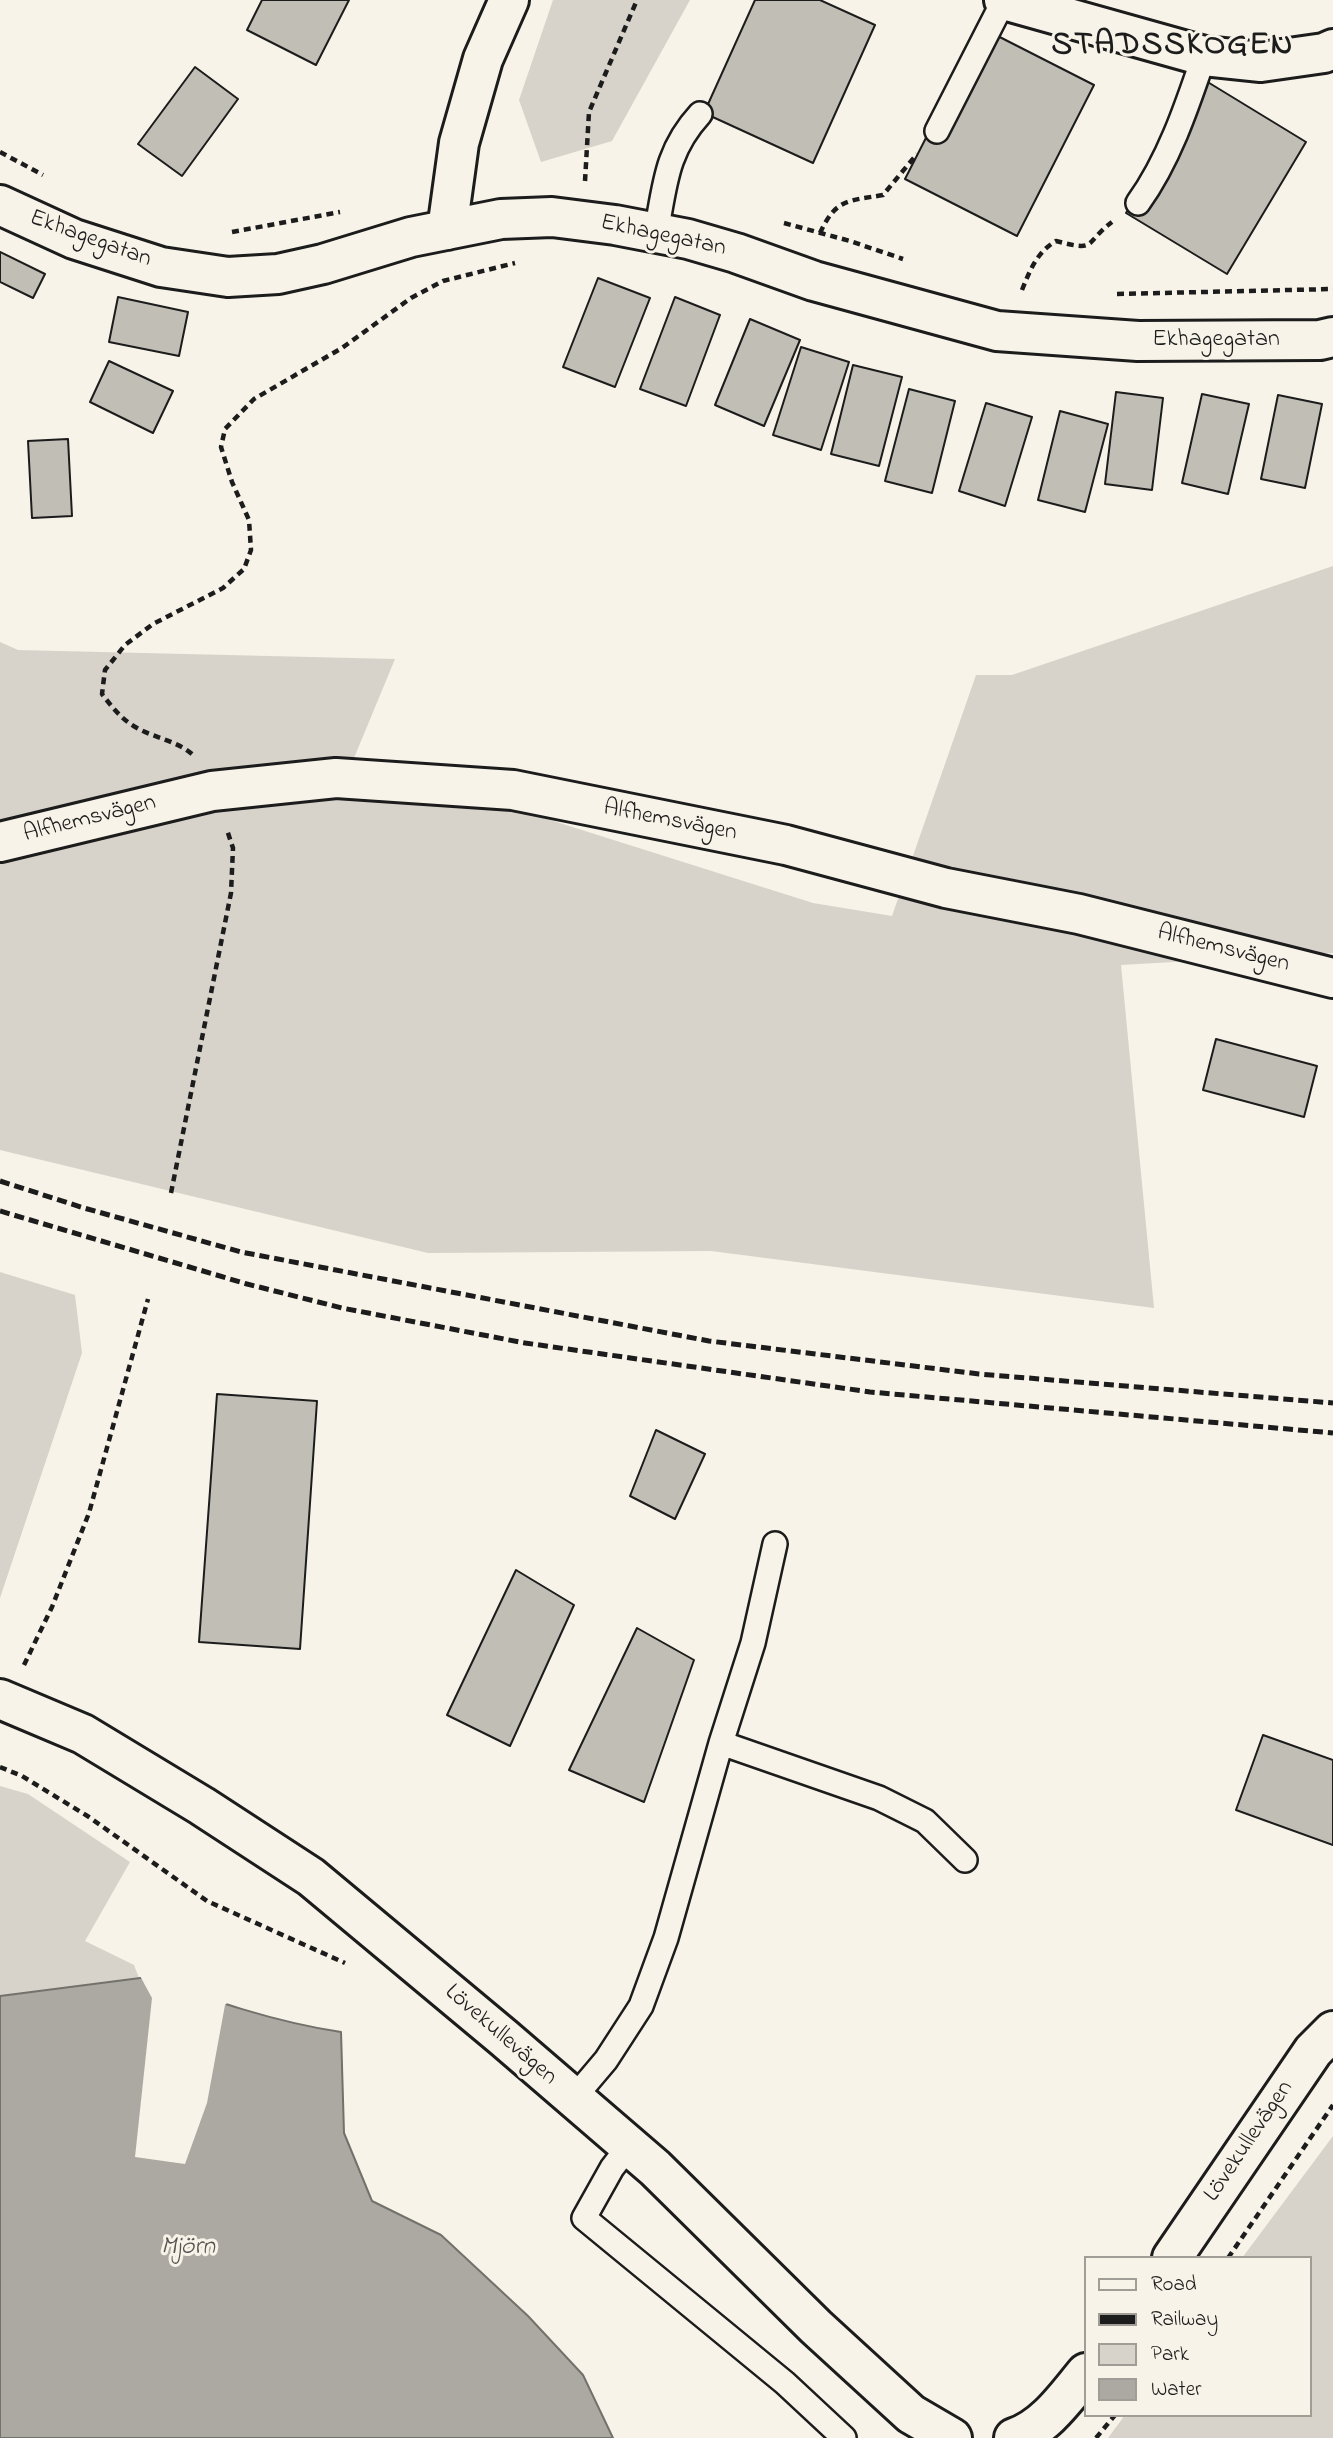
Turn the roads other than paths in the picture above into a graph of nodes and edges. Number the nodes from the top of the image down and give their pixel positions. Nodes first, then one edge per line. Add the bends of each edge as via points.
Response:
1 (509, 0) edge
2 (1004, 0) edge
3 (1333, 49) edge
4 (1203, 56) junction
5 (700, 114) dead end
6 (937, 131) dead end
7 (1138, 203) dead end
8 (0, 205) edge
9 (447, 230) junction
10 (656, 233) junction
11 (1333, 337) edge
12 (0, 842) edge
13 (1333, 978) edge
14 (775, 1544) dead end
15 (5, 1701) edge
16 (721, 1743) junction
17 (965, 1860) dead end
18 (1333, 2031) edge
19 (573, 2099) junction
20 (629, 2146) junction
21 (1173, 2256) edge
22 (1084, 2375) edge
23 (844, 2438) edge
24 (952, 2438) edge
25 (1014, 2438) edge

1 - 9 street via 482,59 459,143
2 - 4 street
2 - 6 lane
3 - 4 street via 1261,62
4 - 7 lane via 1188,104
5 - 10 lane via 673,151
8 - 9 street, Ekhagegatan via 74,239 161,267 228,277 278,274
9 - 10 street, Ekhagegatan via 501,219 552,217
10 - 11 street, Ekhagegatan via 996,331 1138,341
12 - 13 street, Alfhemsvägen via 212,791 336,778 513,790 786,845 946,888 1079,914
14 - 16 lane via 753,1643
15 - 19 street, Lövekullevägen via 83,1734 311,1877
16 - 17 lane via 890,1803 925,1821
16 - 19 lane via 666,1938 641,2006 606,2060
18 - 21 street, Lövekullevägen via 1313,2051
19 - 20 street, Lövekullevägen
20 - 23 lane via 584,2218 785,2383
20 - 24 street, Lövekullevägen via 911,2414
22 - 25 street via 1051,2414

